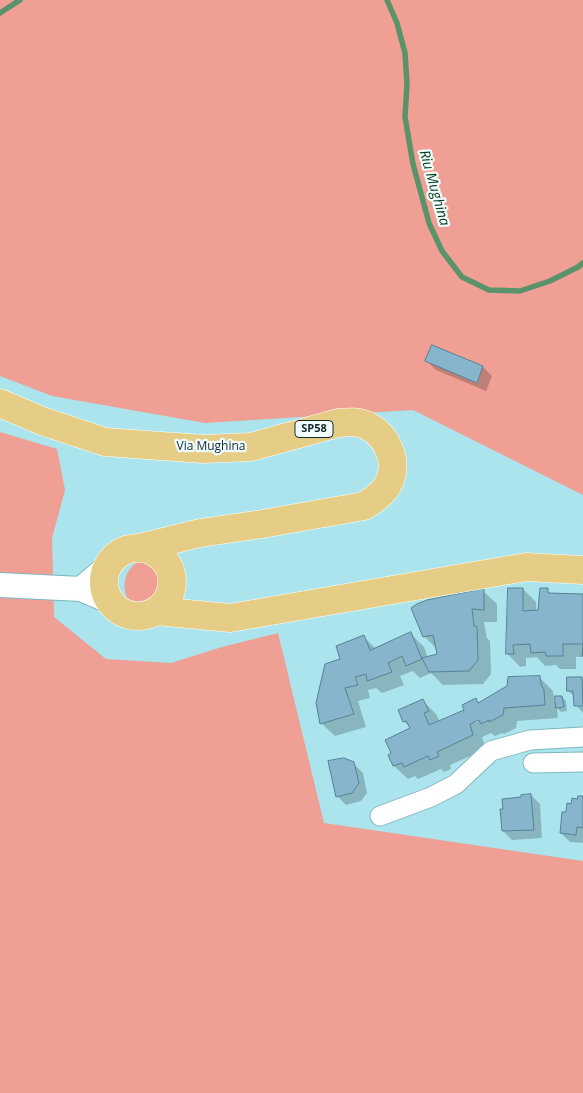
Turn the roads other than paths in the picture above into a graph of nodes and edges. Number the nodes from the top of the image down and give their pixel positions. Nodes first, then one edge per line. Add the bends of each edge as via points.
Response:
1 (0, 403) edge
2 (200, 533) junction
3 (139, 548) junction
4 (107, 567) junction
5 (583, 570) edge
6 (169, 574) junction
7 (0, 585) edge
8 (81, 590) junction
9 (109, 601) junction
10 (156, 611) junction
11 (230, 618) junction
12 (583, 737) edge
13 (583, 762) edge
14 (533, 763) dead end
15 (380, 816) dead end

1 - 2 main road, Via Mughina / SP58 via 42,422 105,442 203,449 251,447 338,423 353,422 367,425 388,445 392,474 387,488 364,506
2 - 3 main road, Via Mughina
2 - 6 main road
3 - 4 main road via 117,555
3 - 6 main road via 158,554
4 - 8 street
4 - 9 main road via 103,580
5 - 11 main road via 526,567
6 - 10 main road via 169,597
6 - 11 main road
7 - 8 street
8 - 9 street
9 - 10 main road via 120,612 134,616
10 - 11 main road
12 - 15 street via 530,740 490,751 456,784
13 - 14 street

